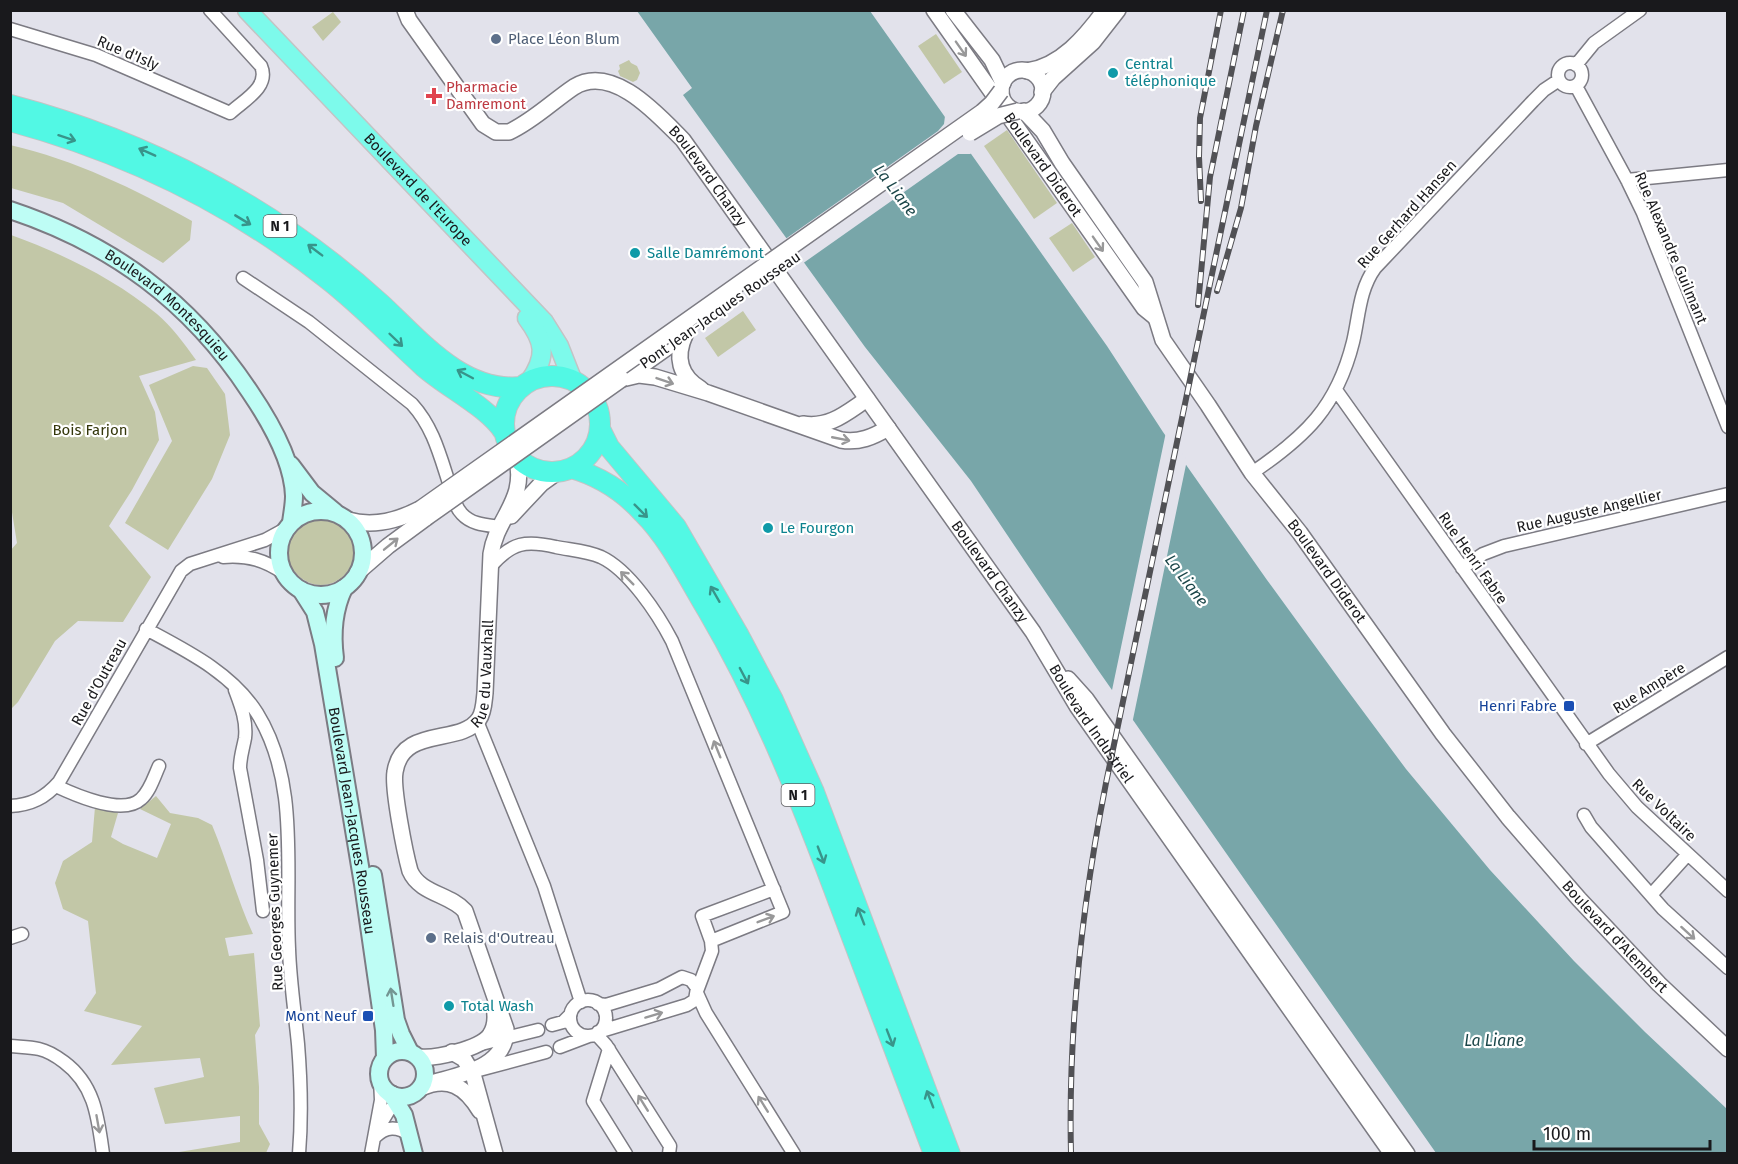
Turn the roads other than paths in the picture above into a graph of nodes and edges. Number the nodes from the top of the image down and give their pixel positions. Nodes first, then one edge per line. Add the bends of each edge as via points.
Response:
1 (210, 10) edge
2 (235, 10) edge
3 (246, 10) edge
4 (405, 10) edge
5 (934, 10) edge
6 (953, 10) edge
7 (1105, 10) edge
8 (1118, 10) edge
9 (1640, 10) edge
10 (10, 29) edge
11 (984, 49) junction
12 (1576, 65) junction
13 (1023, 71) junction
14 (1559, 80) junction
15 (1576, 86) junction
16 (1002, 87) junction
17 (1041, 97) junction
18 (10, 105) edge
19 (1021, 111) junction
20 (10, 121) edge
21 (1052, 144) junction
22 (1728, 170) edge
23 (1627, 180) junction
24 (10, 210) edge
25 (243, 278) dead end
26 (1155, 317) junction
27 (685, 334) junction
28 (622, 379) junction
29 (572, 380) junction
30 (525, 384) junction
31 (1336, 390) junction
32 (708, 393) junction
33 (867, 399) junction
34 (794, 423) junction
35 (1728, 427) edge
36 (888, 428) junction
37 (600, 429) junction
38 (504, 432) junction
39 (282, 449) junction
40 (516, 456) junction
41 (565, 470) junction
42 (1252, 473) junction
43 (1728, 494) edge
44 (423, 513) junction
45 (342, 517) junction
46 (289, 525) junction
47 (502, 526) junction
48 (204, 560) junction
49 (491, 566) junction
50 (1462, 568) junction
51 (358, 572) junction
52 (285, 574) junction
53 (344, 588) junction
54 (301, 590) junction
55 (146, 629) junction
56 (1728, 657) edge
57 (1055, 666) junction
58 (232, 684) junction
59 (477, 722) junction
60 (1586, 744) junction
61 (159, 766) dead end
62 (56, 786) junction
63 (10, 806) edge
64 (1584, 815) dead end
65 (1508, 817) joint
66 (1688, 854) junction
67 (774, 889) junction
68 (1728, 891) edge
69 (1651, 895) junction
70 (264, 911) dead end
71 (711, 940) junction
72 (1728, 968) edge
73 (490, 986) junction
74 (697, 992) junction
75 (581, 1002) junction
76 (598, 1004) junction
77 (570, 1015) junction
78 (552, 1025) dead end
79 (538, 1030) dead end
80 (594, 1034) junction
81 (506, 1039) junction
82 (10, 1046) edge
83 (470, 1047) junction
84 (560, 1047) dead end
85 (609, 1049) junction
86 (1728, 1049) edge
87 (453, 1052) junction
88 (546, 1052) dead end
89 (414, 1054) junction
90 (385, 1058) junction
91 (472, 1071) junction
92 (380, 1080) junction
93 (412, 1092) junction
94 (485, 1120) junction
95 (410, 1135) junction
96 (375, 1137) junction
97 (103, 1154) edge
98 (299, 1154) edge
99 (371, 1154) edge
100 (414, 1154) edge
101 (424, 1154) edge
102 (495, 1154) edge
103 (626, 1154) edge
104 (669, 1154) edge
105 (794, 1154) edge
106 (934, 1154) edge
107 (950, 1154) edge
108 (1392, 1154) edge
109 (1407, 1154) edge

1 - 10 street, Rue d'Isly via 261,66 264,75 262,85 230,113 96,55
2 - 30 main road, Boulevard de l'Europe via 527,318 542,348 539,365
3 - 29 main road, Boulevard de l'Europe via 544,322 556,339
4 - 33 street, Boulevard Chanzy via 483,124 495,132 513,130 584,82 614,84 648,106 683,140 704,168
5 -> 26 street, Boulevard Diderot via 1144,308
6 - 11 street
7 - 13 street via 1061,57 1047,66
8 - 17 street via 1093,42 1053,78
9 - 12 street via 1594,43
11 - 13 street
11 - 16 street via 996,66
12 - 14 street via 1563,66
12 - 15 street via 1583,76
13 - 16 street via 1011,73
13 - 17 street via 1039,80
14 - 15 street via 1567,87
14 - 31 street, Rue Gerhard Hansen via 1537,97 1371,274 1363,290 1353,343
15 - 23 street, Rue Alexandre Guilmant
16 - 19 street via 1006,104
16 - 44 street, Pont Jean-Jacques Rousseau, bridge via 982,112
17 - 19 street via 1033,108
17 - 21 street, Boulevard Diderot
30 -> 18 highway, N 1 via 500,388 454,368 321,255 210,183 119,141
19 - 21 street, Boulevard Diderot via 1038,123
19 - 27 street, Pont Jean-Jacques Rousseau, bridge via 992,118
20 -> 38 highway, N 1 via 119,157 250,224 340,290 424,367 489,415
21 - 26 street, Boulevard Diderot via 1145,282
22 - 23 street
23 - 35 street, Rue Alexandre Guilmant
24 - 39 main road, Boulevard Montesquieu via 85,241 163,292 227,359
25 - 47 street via 309,322 405,398 433,435 461,514 477,524
26 - 42 street, Boulevard Diderot via 1168,348
27 - 28 street, Pont Jean-Jacques Rousseau
27 - 32 street via 679,351 681,368 690,382
28 -> 32 street via 650,376
28 - 44 street, Pont Jean-Jacques Rousseau, bridge
29 - 30 highway via 551,375
29 - 37 highway via 595,400
30 - 38 highway via 507,407
31 - 42 street, Rue Gerhard Hansen via 1311,427
31 - 50 street, Rue Henri Fabre
32 - 34 street
33 - 34 street via 830,423
33 - 36 street, Boulevard Chanzy
34 -> 36 street via 847,441 866,439
36 - 57 street, Boulevard Chanzy
37 - 41 highway via 590,454
107 -> 37 highway, N 1 via 814,792 773,700 680,535 609,447
38 - 40 highway
39 - 45 main road, Boulevard Montesquieu via 308,489
39 - 46 main road, Boulevard Montesquieu via 294,494
40 - 41 highway via 535,469
40 - 47 street, Rue du Vauxhall via 518,489
41 - 47 street, Rue du Vauxhall via 541,484
41 -> 106 highway, N 1 via 589,473 608,484 649,519 744,676 801,803
42 - 65 street, Boulevard Diderot
43 - 50 street, Rue Auguste Angellier via 1504,546
44 - 45 street via 382,523 361,523
51 -> 44 street
45 - 46 main road via 312,512
45 - 51 main road via 358,532 362,542 363,558
46 - 48 street, Rue d'Outreau via 265,540
46 - 52 main road via 279,549
47 - 49 street, Rue du Vauxhall via 493,544
48 - 52 street, Rue d'Outreau via 250,557
48 - 55 street, Rue d'Outreau via 187,565 178,573
49 - 59 street, Rue du Vauxhall via 484,701
67 -> 49 street via 672,641 639,591 600,556 544,544 516,545
50 - 60 street, Rue Henri Fabre
51 - 53 main road
52 - 54 main road
53 - 54 main road via 323,595
89 -> 53 main road, Boulevard Jean-Jacques Rousseau via 396,1020 334,650 335,623
54 - 90 main road, Boulevard Jean-Jacques Rousseau via 315,612 321,634 362,878
55 - 58 street, Rue Georges Guynemer via 201,660
55 - 62 street, Rue d'Outreau
56 - 60 street, Rue Ampère
57 - 108 street, Boulevard Industriel via 1077,706
57 - 109 street, Boulevard Industriel via 1086,699
58 - 70 street, Rue Georges Guynemer via 245,719 240,768
58 - 98 street, Rue Georges Guynemer via 266,728 284,784 289,951 300,1084
59 - 73 street, Rue du Vauxhall via 410,747 397,763 394,778 410,871 422,886 465,911
59 - 75 street via 544,886
60 - 66 street, Rue Voltaire via 1631,801
61 - 62 street via 148,792 133,804 107,804
62 - 63 street, Rue d'Outreau via 38,800
64 - 69 street
65 - 86 street, Boulevard d'Alembert via 1610,933
66 - 68 street, Rue Voltaire
66 - 69 street
71 -> 67 street via 783,912
67 - 71 street via 702,916
69 -> 72 street
71 - 74 street via 712,951
73 - 81 street, Rue du Vauxhall via 506,1026
73 - 83 street, Rue du Vauxhall via 493,1029 484,1040
74 - 76 street via 693,982 682,977 659,989
80 -> 74 street via 687,1005
105 -> 74 street via 706,1013
75 - 76 street
75 - 77 street
76 - 80 street via 605,1020
77 - 78 street
77 - 80 street via 574,1030 582,1035
79 - 81 street, Rue du Vauxhall
80 - 84 street
80 - 85 street
81 - 83 street, Rue du Vauxhall
81 - 91 street via 500,1052
82 -> 97 street via 41,1050 78,1075 91,1095
83 - 87 street, Rue du Vauxhall
85 - 103 street via 593,1101
104 -> 85 street via 670,1146
87 - 89 street, Rue du Vauxhall via 432,1058
87 - 91 street
88 - 91 street
89 - 90 main road via 396,1051
89 - 93 main road via 425,1070 425,1079
90 - 92 main road via 379,1068
91 - 93 street
91 - 94 street
92 - 93 main road via 384,1088
92 - 96 street
93 - 94 street via 453,1085 467,1093
93 - 95 main road via 404,1115
93 - 96 street via 383,1118
93 - 101 main road
94 - 102 street
95 - 96 street via 395,1128
95 - 100 main road
96 - 99 street

